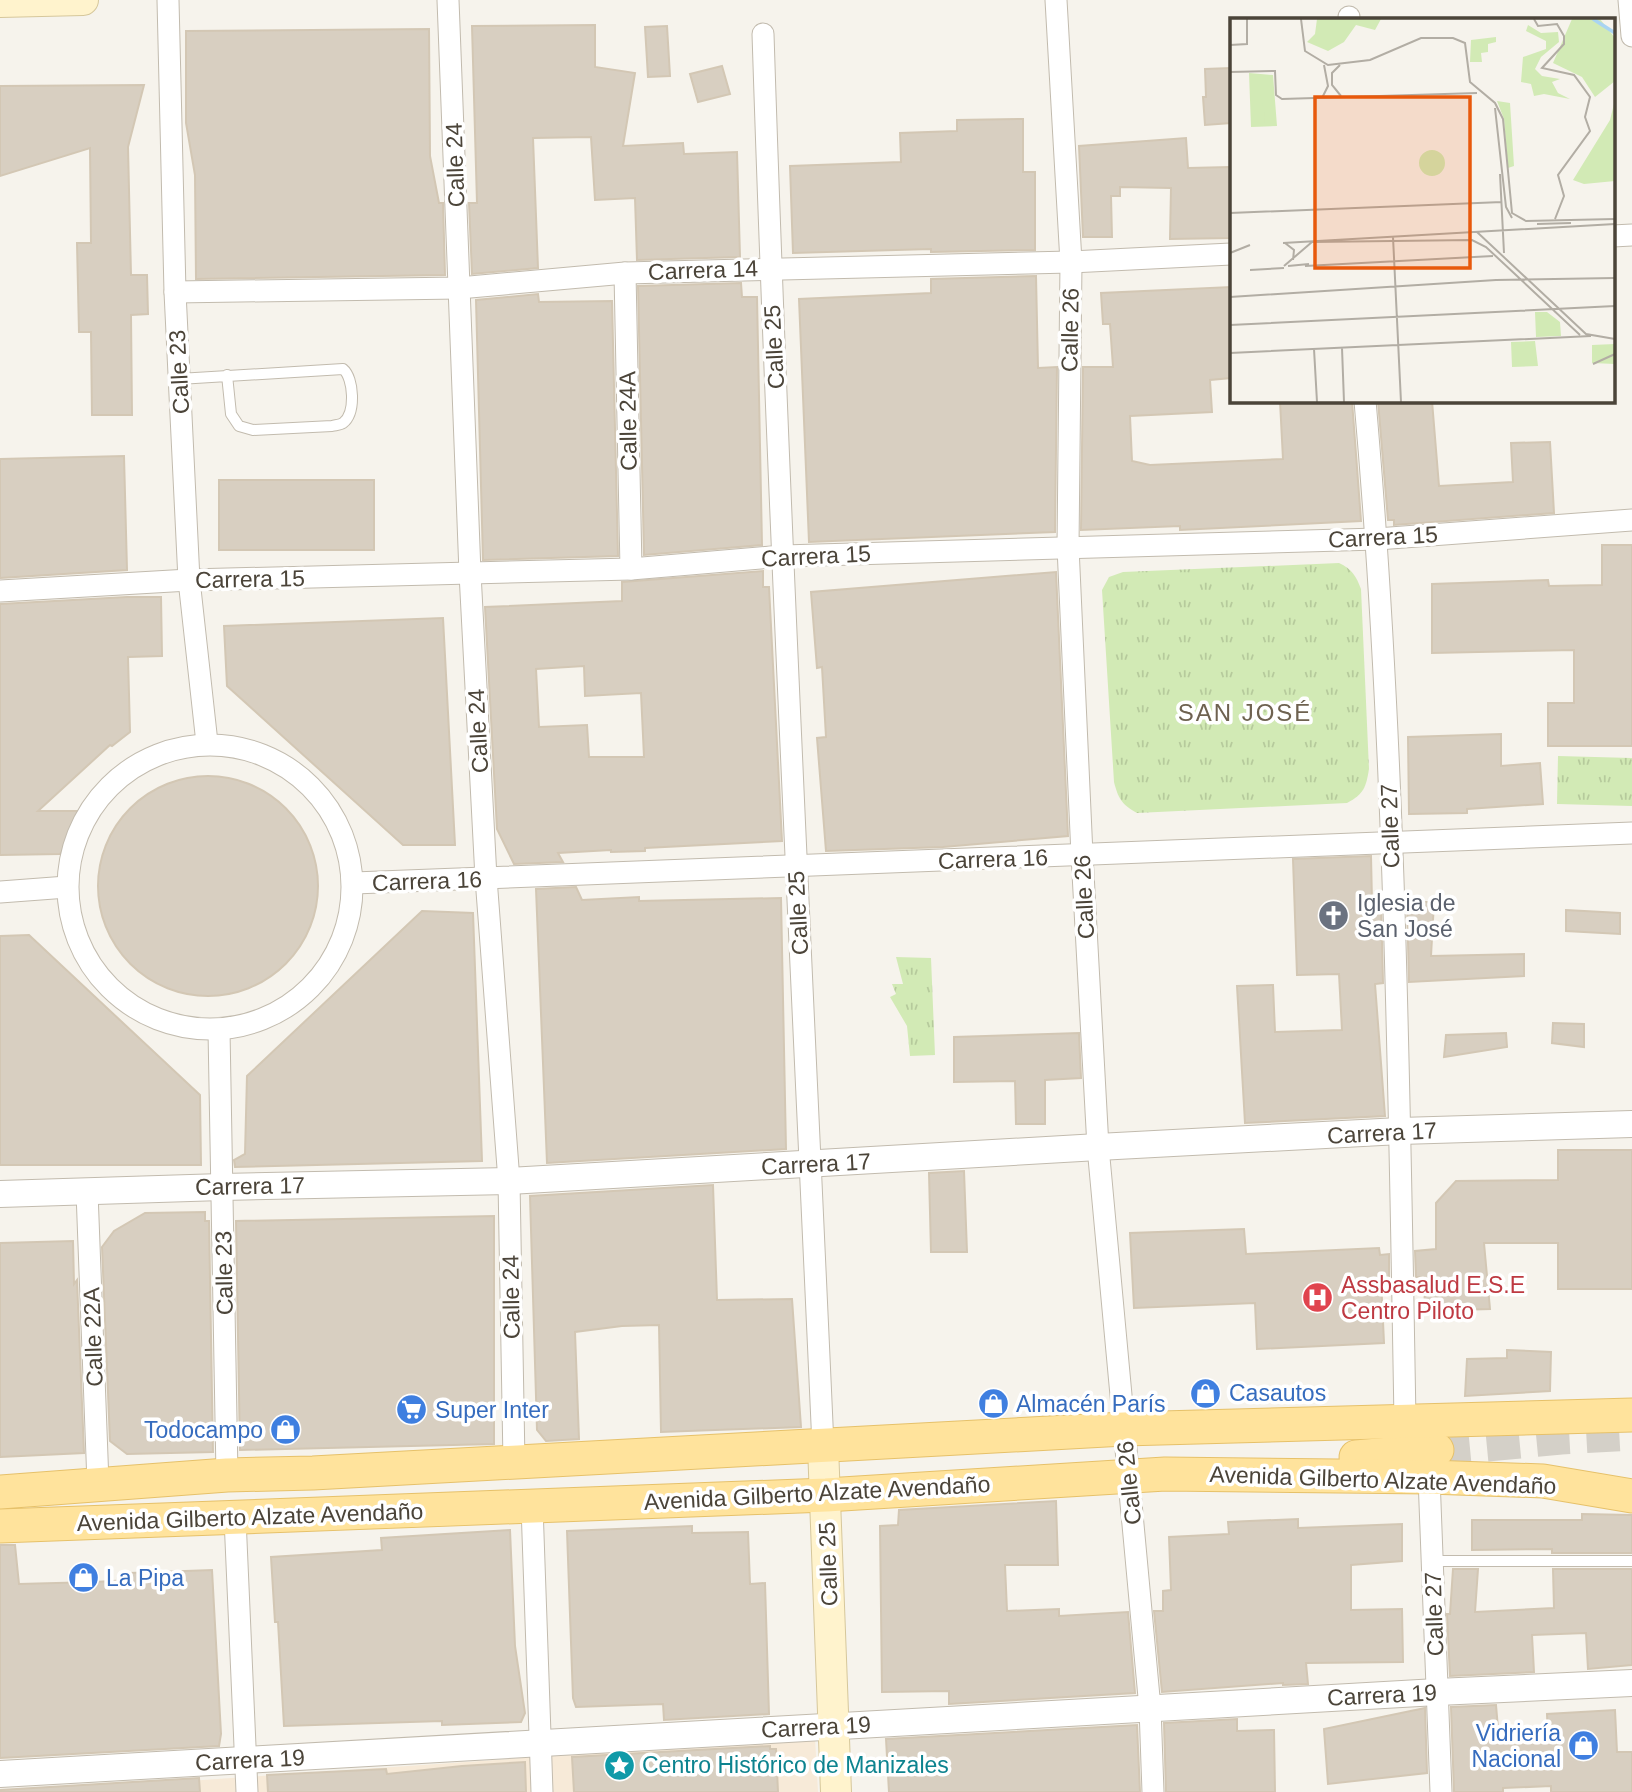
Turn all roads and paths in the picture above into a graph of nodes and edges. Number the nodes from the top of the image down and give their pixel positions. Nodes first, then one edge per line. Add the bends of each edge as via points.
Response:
1 (75, 0) edge
2 (83, 0) edge
3 (168, 0) edge
4 (448, 0) edge
5 (1056, 0) edge
6 (1629, 0) edge
7 (0, 2) edge
8 (763, 34) dead end
9 (1632, 36) edge
10 (1632, 235) edge
11 (1614, 236) edge
12 (1230, 254) edge
13 (1071, 262) junction
14 (771, 268) junction
15 (625, 273) junction
16 (459, 288) junction
17 (175, 292) junction
18 (227, 375) junction
19 (179, 379) junction
20 (1365, 402) edge
21 (1632, 520) edge
22 (1377, 538) junction
23 (1068, 547) junction
24 (783, 556) junction
25 (631, 569) junction
26 (470, 573) junction
27 (188, 580) junction
28 (0, 592) edge
29 (206, 743) junction
30 (1632, 834) edge
31 (1391, 843) junction
32 (1082, 855) junction
33 (795, 866) junction
34 (486, 878) junction
35 (355, 883) junction
36 (67, 887) junction
37 (0, 891) edge
38 (219, 1030) junction
39 (1632, 1124) edge
40 (1399, 1131) junction
41 (1098, 1147) junction
42 (810, 1164) junction
43 (509, 1181) junction
44 (222, 1186) junction
45 (87, 1192) junction
46 (0, 1195) edge
47 (1632, 1415) edge
48 (1405, 1420) junction
49 (1124, 1429) junction
50 (823, 1446) junction
51 (514, 1462) junction
52 (1433, 1464) junction
53 (227, 1475) junction
54 (1129, 1477) junction
55 (98, 1483) junction
56 (3, 1491) edge
57 (826, 1495) junction
58 (1632, 1496) edge
59 (532, 1506) junction
60 (235, 1518) junction
61 (5, 1530) edge
62 (1432, 1560) junction
63 (1632, 1560) edge
64 (1632, 1683) edge
65 (1437, 1692) junction
66 (1150, 1708) junction
67 (833, 1726) junction
68 (541, 1743) junction
69 (247, 1760) junction
70 (0, 1774) edge
71 (247, 1792) edge
72 (542, 1792) edge
73 (836, 1792) edge
74 (1153, 1792) edge
75 (1441, 1792) edge

1 - 2 main road
1 - 7 main road
3 - 17 street, Calle 23
4 - 16 street, Calle 24
5 - 13 street, Calle 26
6 - 9 street
8 - 14 street, Calle 25
10 - 11 street
12 - 13 street, Carrera 14
13 - 14 street, Carrera 14
13 - 23 street, Calle 26
14 - 15 street, Carrera 14
14 - 24 street, Calle 25
15 - 16 street, Carrera 14
15 - 25 street, Calle 24A
16 - 17 street, Carrera 14
16 - 26 street, Calle 24
17 - 19 street, Calle 23
18 - 18 lane via 343,369 350,380 351,411 344,422 332,426 253,430 239,426 231,414
18 - 19 lane
19 - 27 street, Calle 23
20 - 22 street, Calle 27
21 - 22 street, Carrera 15
22 - 23 street, Carrera 15
22 - 31 street, Calle 27
23 - 24 street, Carrera 15
23 - 32 street, Calle 26
24 - 25 street, Carrera 15
24 - 33 street, Calle 25
25 - 26 street, Carrera 15
26 - 27 street, Carrera 15
26 - 34 street, Calle 24
27 - 28 street, Carrera 15
27 - 29 street, Calle 23
29 - 35 street via 262,753 310,783 342,829
29 - 36 street via 170,749 136,764 107,787 85,817 71,851
30 - 31 street, Carrera 16
31 - 32 street, Carrera 16
31 - 40 street, Calle 27
32 - 33 street, Carrera 16
32 - 41 street, Calle 26
33 - 34 street, Carrera 16
33 - 42 street, Calle 25
34 - 35 street, Carrera 16
34 - 43 street, Calle 24
35 - 38 street via 349,927 330,966 300,999 262,1021
36 - 37 street
36 - 38 street via 74,933 96,974 131,1006 173,1025
38 - 44 street, Calle 23
39 - 40 street, Carrera 17
40 - 41 street, Carrera 17
40 - 48 street, Calle 27
41 - 42 street, Carrera 17
41 - 49 street, Calle 26
42 - 43 street, Carrera 17
42 - 50 street, Calle 25
43 - 44 street, Carrera 17
43 - 51 street, Calle 24
44 - 45 street, Carrera 17
44 - 53 street, Calle 23
45 - 46 street, Carrera 17
45 - 55 street, Calle 22A
47 - 48 main road, Avenida Gilberto Alzate Avendaño
48 - 49 main road, Avenida Gilberto Alzate Avendaño
49 - 50 main road, Avenida Gilberto Alzate Avendaño
49 - 54 street, Calle 26
50 - 51 main road, Avenida Gilberto Alzate Avendaño
50 - 57 main road, Calle 25
51 - 53 main road, Avenida Gilberto Alzate Avendaño
52 - 54 main road, Avenida Gilberto Alzate Avendaño
52 - 58 main road, Avenida Gilberto Alzate Avendaño
52 - 62 street, Calle 27
53 - 55 main road, Avenida Gilberto Alzate Avendaño
54 - 57 main road, Avenida Gilberto Alzate Avendaño
54 - 66 street, Calle 26
55 - 56 main road, Avenida Gilberto Alzate Avendaño
57 - 59 main road, Avenida Gilberto Alzate Avendaño
57 - 67 main road, Calle 25
59 - 60 main road, Avenida Gilberto Alzate Avendaño
59 - 68 street
60 - 61 main road, Avenida Gilberto Alzate Avendaño
60 - 69 street
62 - 63 lane
62 - 65 street, Calle 27
64 - 65 street, Carrera 19
65 - 66 street, Carrera 19
65 - 75 street, Calle 27
66 - 67 street, Carrera 19
66 - 74 street, Calle 26
67 - 68 street, Carrera 19
67 - 73 main road, Calle 25
68 - 69 street, Carrera 19
68 - 72 street
69 - 70 street, Carrera 19
69 - 71 street

